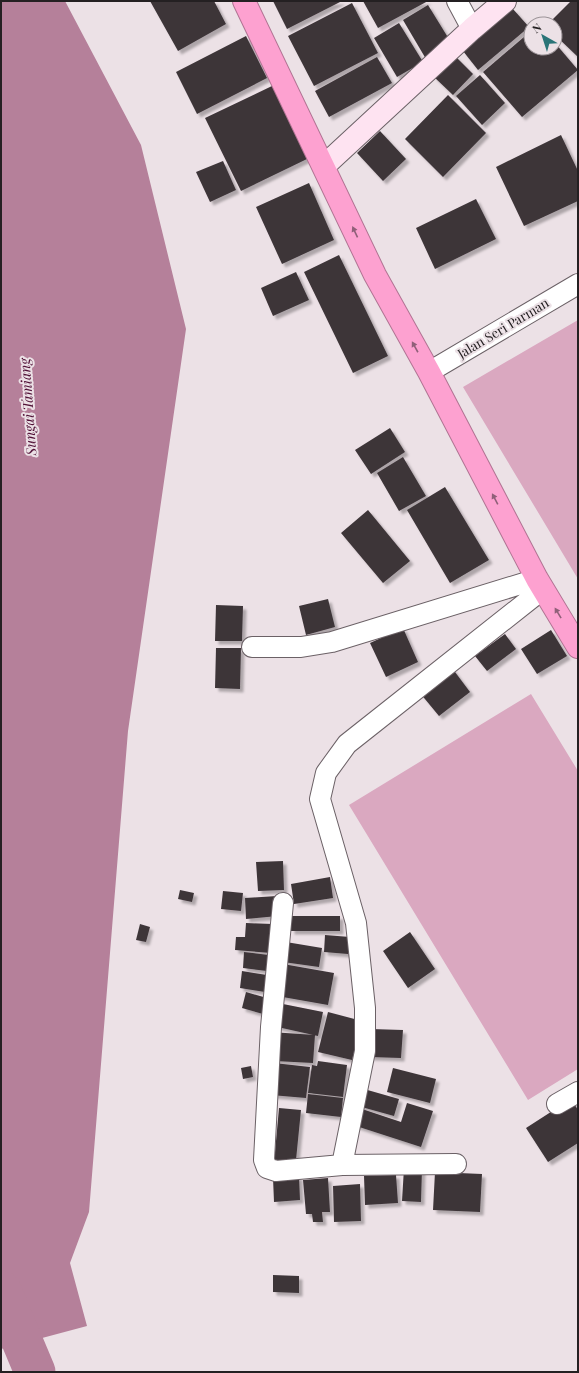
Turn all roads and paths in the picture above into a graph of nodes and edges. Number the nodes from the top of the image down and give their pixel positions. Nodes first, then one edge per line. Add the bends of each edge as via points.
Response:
1 (244, 1) edge
2 (457, 1) edge
3 (505, 1) edge
4 (472, 29) junction
5 (324, 166) junction
6 (578, 284) edge
7 (429, 372) junction
8 (540, 584) junction
9 (252, 647) dead end
10 (578, 647) edge
11 (283, 903) dead end
12 (578, 1092) edge
13 (557, 1104) dead end
14 (456, 1164) dead end
15 (342, 1165) junction

1 - 5 highway
2 - 4 street
3 - 4 street
4 - 5 street
7 -> 5 highway via 375,275
6 - 7 street, Jalan Seri Parman
8 -> 7 highway
8 - 9 street via 332,642 301,647
10 -> 8 highway
8 - 15 street via 346,744 326,773 320,799 356,923 365,1008 365,1051
11 - 15 street via 271,1027 264,1160 267,1168 276,1171
12 - 13 street
14 - 15 street

